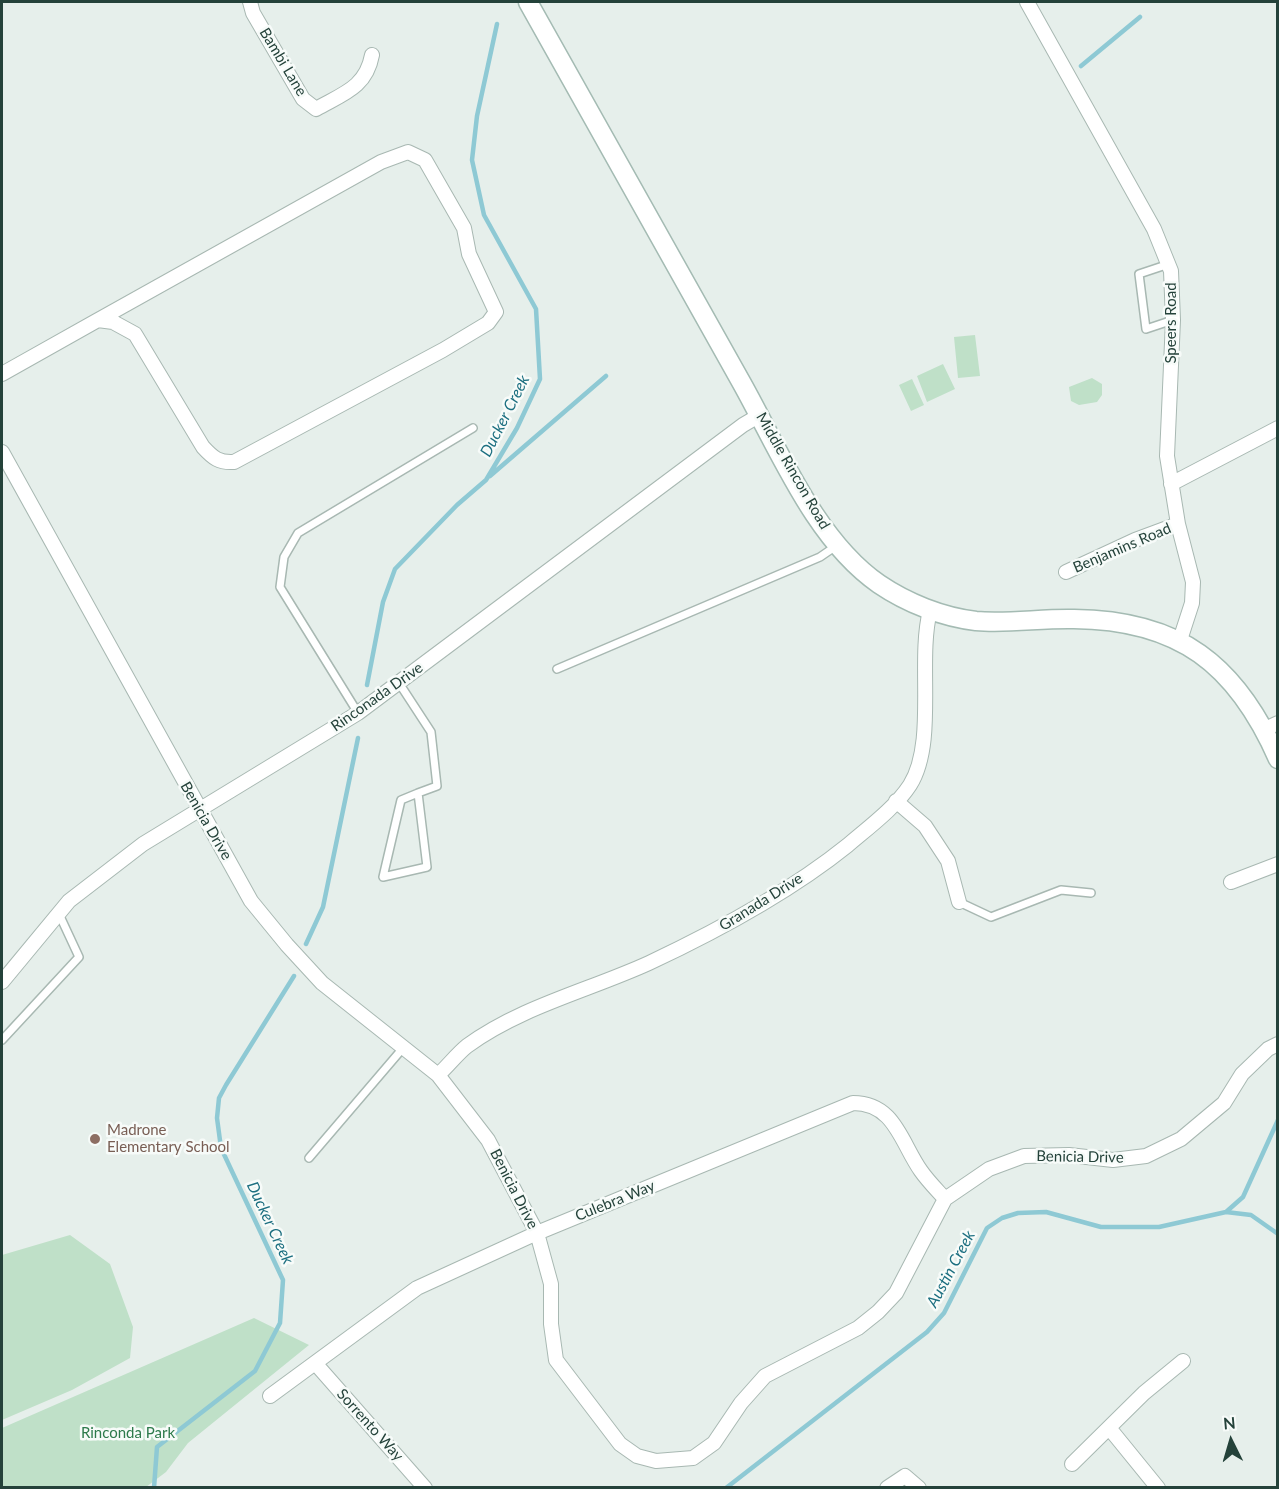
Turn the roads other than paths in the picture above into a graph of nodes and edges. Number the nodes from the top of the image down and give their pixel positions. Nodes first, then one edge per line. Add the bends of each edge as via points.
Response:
1 (250, 2) edge
2 (528, 2) edge
3 (1027, 2) edge
4 (372, 55) dead end
5 (1169, 264) junction
6 (98, 320) junction
7 (1173, 320) junction
8 (2, 374) edge
9 (760, 416) junction
10 (473, 428) dead end
11 (1278, 428) edge
12 (2, 452) edge
13 (1171, 484) junction
14 (1178, 524) junction
15 (838, 544) junction
16 (1066, 572) dead end
17 (930, 610) junction
18 (1180, 640) junction
19 (557, 669) dead end
20 (399, 683) junction
21 (358, 713) junction
22 (1271, 726) edge
23 (1278, 759) edge
24 (418, 793) junction
25 (896, 801) junction
26 (198, 809) junction
27 (1278, 864) edge
28 (1231, 882) dead end
29 (1091, 893) dead end
30 (959, 902) joint
31 (59, 914) junction
32 (2, 981) edge
33 (2, 1040) edge
34 (1278, 1044) edge
35 (403, 1048) junction
36 (438, 1075) junction
37 (309, 1158) dead end
38 (945, 1200) junction
39 (537, 1233) junction
40 (1183, 1361) dead end
41 (315, 1363) junction
42 (270, 1396) dead end
43 (1110, 1429) junction
44 (1072, 1464) dead end
45 (425, 1488) edge
46 (887, 1488) edge
47 (919, 1488) edge
48 (1158, 1488) edge

1 - 4 street, Bambi Lane via 303,99 316,109 360,84 370,70
2 - 9 street, Middle Rincon Road
3 - 5 street, Speers Road via 1154,229
5 - 7 street, Speers Road via 1174,288
5 - 7 lane via 1138,274 1146,329
6 - 6 street via 114,322 135,334 202,447 214,459 234,462 444,350 488,323 496,312 469,254 464,228 425,160 408,152 381,162
6 - 8 street
7 - 13 street, Speers Road via 1167,456
9 - 15 street, Middle Rincon Road via 816,515
9 - 20 street, Rinconada Drive
10 - 21 lane via 298,533 284,556 280,587
11 - 13 street
12 - 26 street, Benicia Drive
13 - 14 street, Speers Road
14 - 16 street, Benjamins Road
14 - 18 street, Speers Road via 1193,582 1192,603
15 - 17 street, Middle Rincon Road via 879,583
15 - 19 lane via 820,557
17 - 18 street, Middle Rincon Road via 976,621 1112,621 1144,626
17 - 25 street, Granada Drive via 925,632 919,762 910,784
18 - 22 street, Middle Rincon Road via 1216,666
20 - 21 street, Rinconada Drive
20 - 24 lane via 431,732 436,786
21 - 26 street, Rinconada Drive
22 - 23 street, Middle Rincon Road
24 - 24 lane via 427,867 383,877 401,800
25 - 30 street via 924,826 948,861
25 - 36 street, Granada Drive via 829,860 709,934 510,1021 467,1047
26 - 31 street, Rinconada Drive via 143,844 69,901
26 - 35 street, Benicia Drive via 251,901 287,945 322,983
27 - 28 street
29 - 30 lane via 1061,890 991,917
31 - 32 street, Rinconada Drive
31 - 33 lane via 79,957
34 - 38 street, Benicia Drive via 1242,1074 1224,1103 1181,1139 1146,1156 1113,1160 1069,1155 1024,1156 989,1168
35 - 36 street, Benicia Drive
35 - 37 lane
36 - 39 street, Benicia Drive via 488,1140
38 - 39 street, Culebra Way via 920,1170 889,1117 866,1103 853,1103
38 - 39 street, Benicia Drive via 896,1293 878,1312 850,1333 765,1376 714,1443 693,1458 673,1462 637,1456 621,1444 562,1371 552,1344 551,1284
39 - 41 street, Culebra Way via 417,1288
40 - 43 street via 1144,1393
41 - 42 street, Culebra Way
41 - 45 street, Sorrento Way
43 - 44 street
43 - 48 street
46 - 47 street via 905,1476

